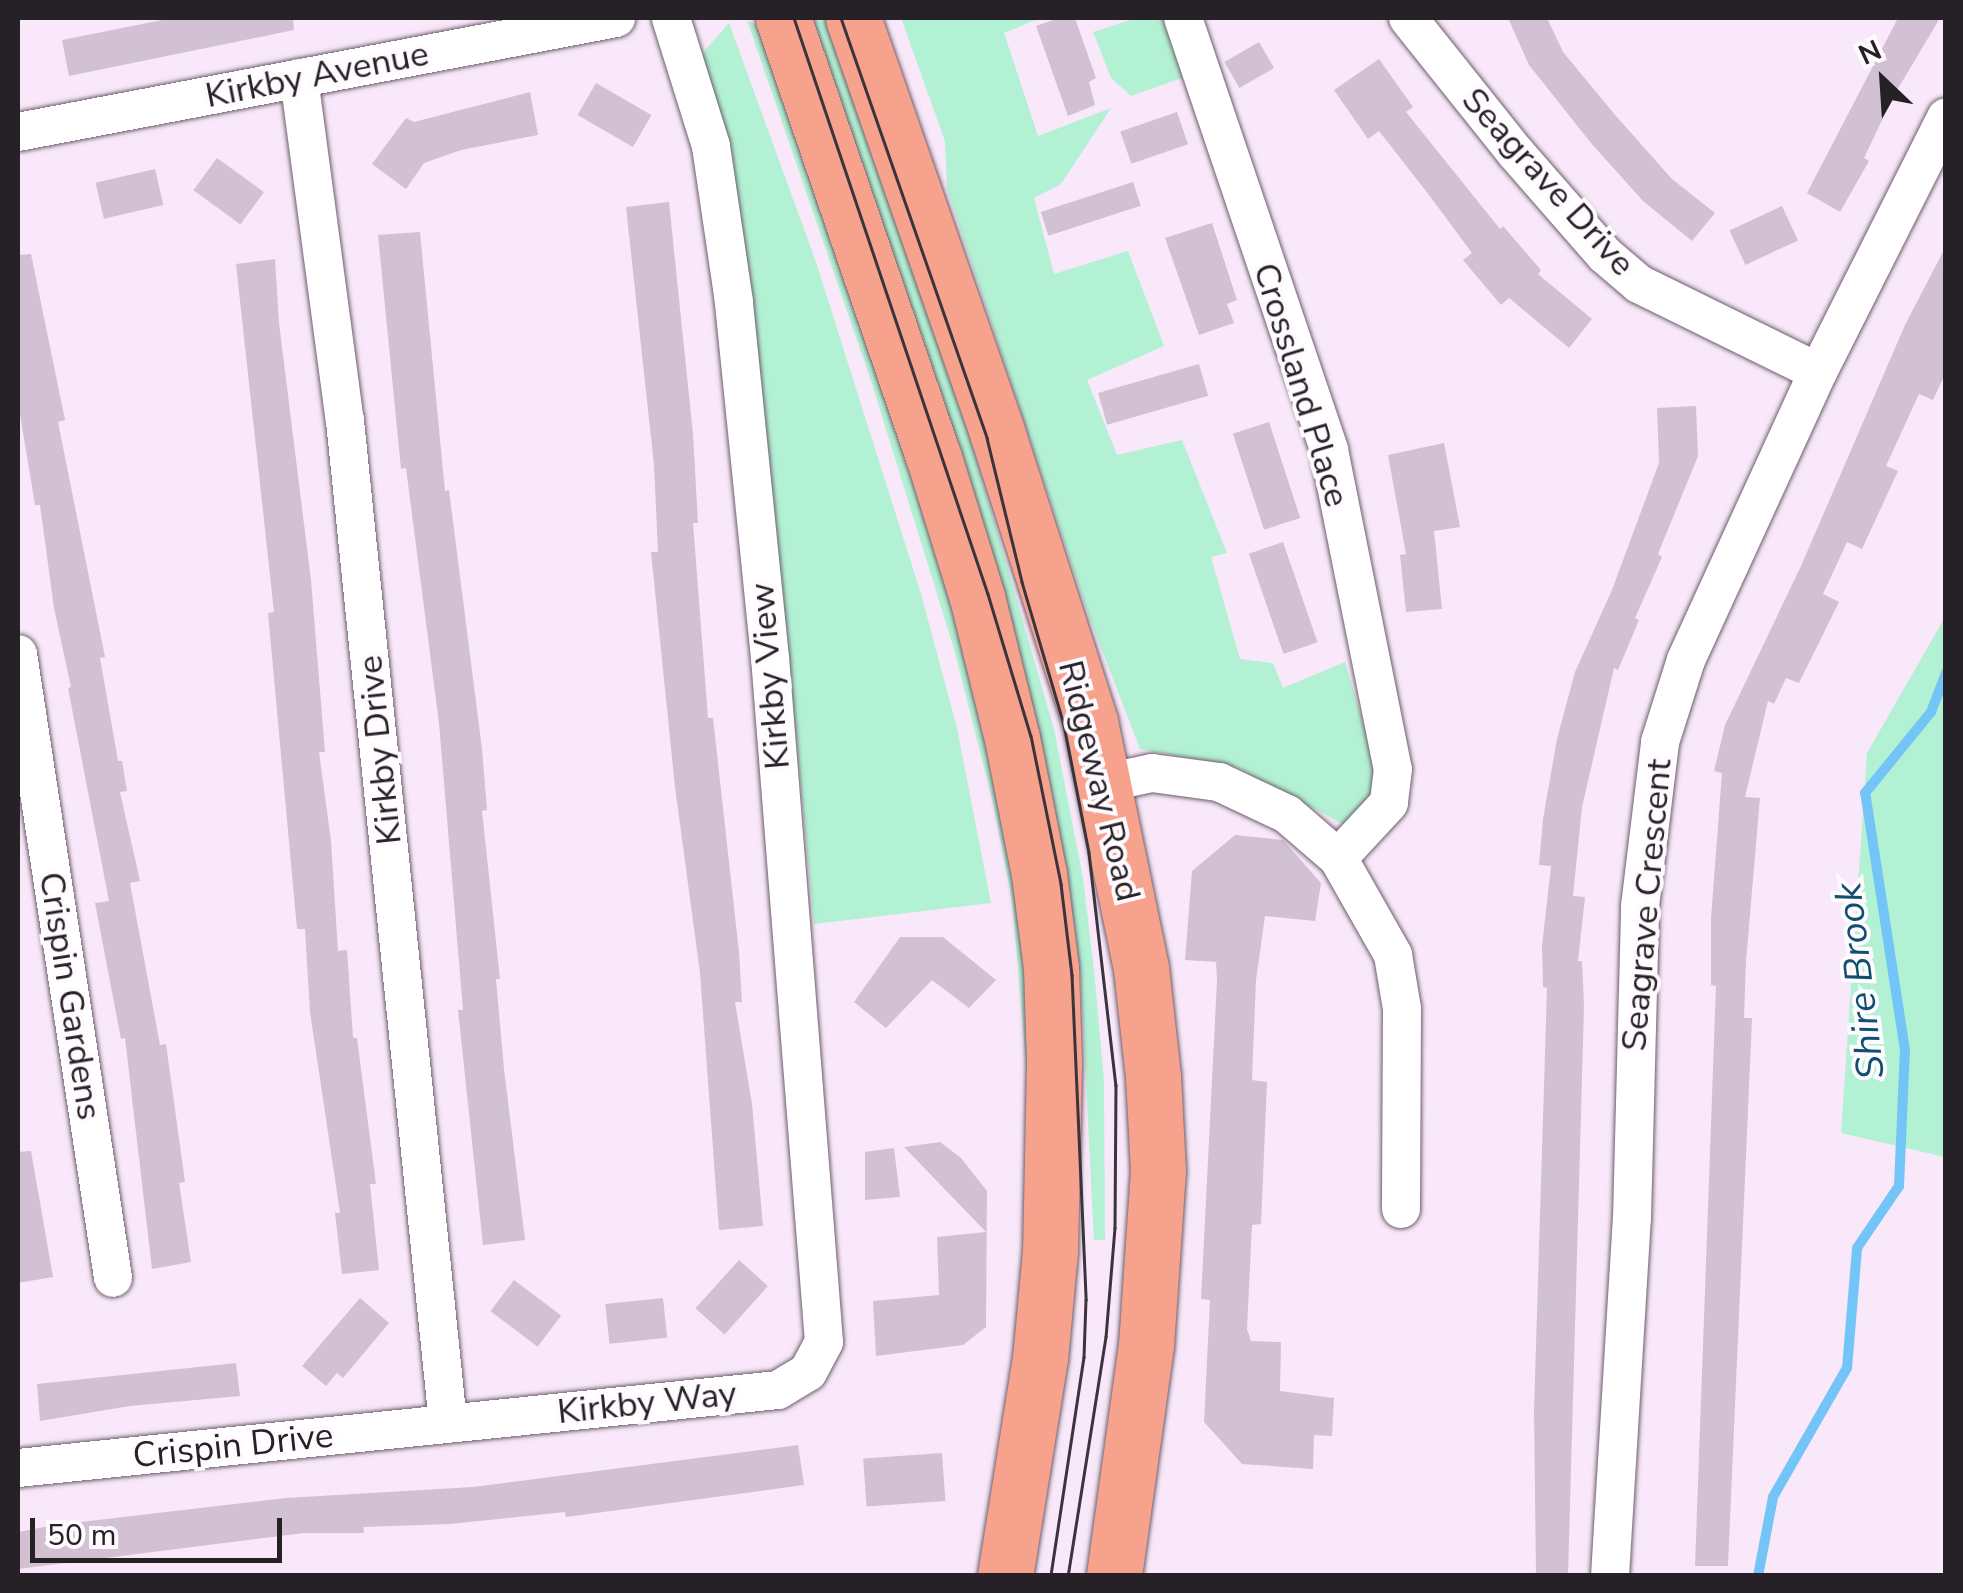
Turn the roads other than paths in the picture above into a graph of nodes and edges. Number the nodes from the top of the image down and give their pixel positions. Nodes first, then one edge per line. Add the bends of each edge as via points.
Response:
1 (616, 18) edge
2 (672, 18) edge
3 (783, 18) edge
4 (853, 18) edge
5 (1183, 18) edge
6 (1408, 18) edge
7 (299, 78) junction
8 (1946, 117) edge
9 (18, 132) edge
10 (1818, 372) junction
11 (18, 654) edge
12 (1105, 783) junction
13 (1338, 858) junction
14 (35, 881) edge
15 (1401, 1209) dead end
16 (113, 1278) dead end
17 (824, 1342) joint
18 (448, 1423) junction
19 (18, 1468) edge
20 (1005, 1576) edge
21 (1114, 1576) edge
22 (1610, 1576) edge

1 - 7 street, Kirkby Avenue
2 - 17 street, Kirkby View via 711,146 734,302 770,658
3 - 20 highway via 971,579 1039,874 1054,1063 1050,1251
4 - 12 highway, Ridgeway Road via 997,432
5 - 13 street, Crossland Place via 1329,450 1393,769 1389,803
6 - 10 street, Seagrave Drive via 1514,152 1638,284
7 - 9 street, Kirkby Avenue
7 - 18 street, Kirkby Drive via 346,420
8 - 10 street, Seagrave Crescent
10 - 22 street, Seagrave Crescent via 1686,660 1660,742 1640,906 1632,1218
11 - 14 street, Crispin Gardens
12 - 13 street via 1152,773 1218,782 1287,814
12 - 21 highway, Ridgeway Road via 1141,968 1158,1170 1146,1346
13 - 15 street via 1393,955 1402,1008
14 - 16 street, Crispin Gardens
17 - 18 street, Kirkby Way via 808,1372 778,1390
18 - 19 street, Crispin Drive

